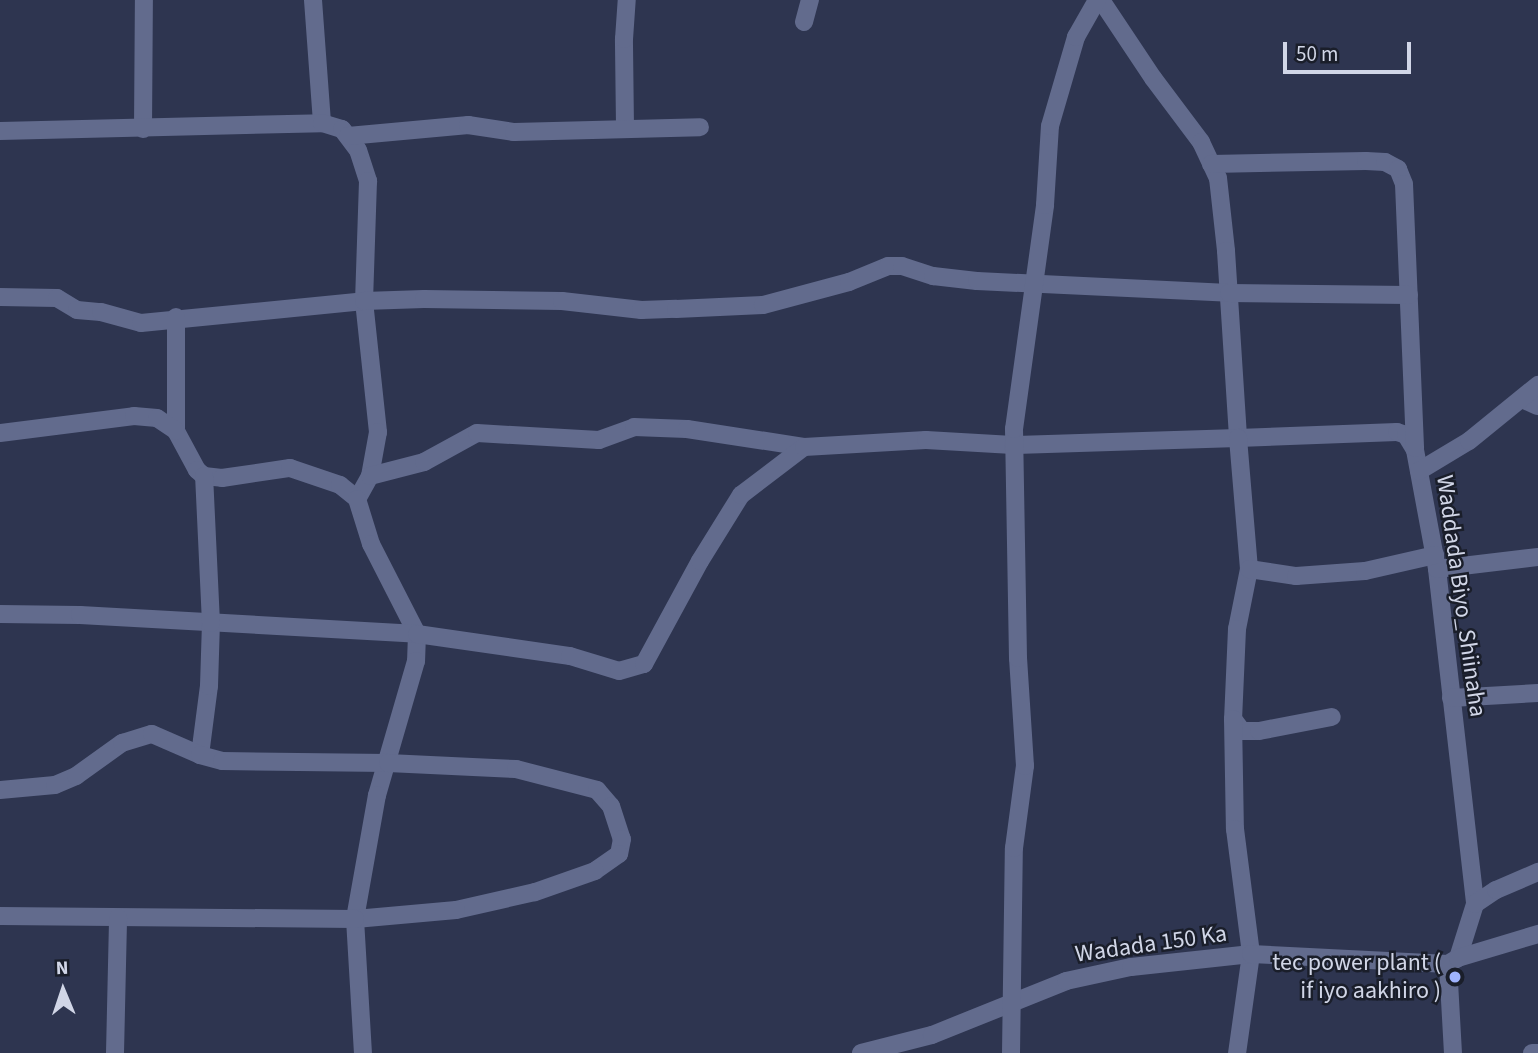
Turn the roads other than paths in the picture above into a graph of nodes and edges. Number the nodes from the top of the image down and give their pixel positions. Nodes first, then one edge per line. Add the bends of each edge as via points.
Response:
1 (144, 0) edge
2 (313, 0) edge
3 (627, 0) edge
4 (810, 0) edge
5 (1099, 0) edge
6 (804, 22) dead end
7 (322, 123) junction
8 (625, 127) junction
9 (700, 127) dead end
10 (143, 130) junction
11 (0, 131) edge
12 (348, 136) junction
13 (1211, 163) junction
14 (1035, 283) junction
15 (1229, 293) junction
16 (1409, 295) junction
17 (0, 297) edge
18 (364, 301) junction
19 (176, 317) junction
20 (1538, 384) edge
21 (1530, 402) edge
22 (176, 431) junction
23 (0, 433) edge
24 (1238, 438) junction
25 (1013, 445) junction
26 (804, 447) junction
27 (1415, 450) junction
28 (1419, 471) junction
29 (204, 476) junction
30 (370, 476) junction
31 (357, 499) junction
32 (1538, 557) edge
33 (1436, 562) junction
34 (1249, 569) junction
35 (0, 614) edge
36 (211, 623) junction
37 (417, 635) junction
38 (1538, 693) edge
39 (1451, 698) junction
40 (1332, 717) dead end
41 (1233, 719) junction
42 (200, 755) junction
43 (388, 763) junction
44 (0, 790) edge
45 (1538, 872) edge
46 (1475, 904) junction
47 (0, 915) edge
48 (118, 918) junction
49 (355, 919) junction
50 (1538, 934) edge
51 (1251, 954) junction
52 (1453, 961) junction
53 (1010, 1003) junction
54 (115, 1053) edge
55 (363, 1053) edge
56 (861, 1053) edge
57 (1012, 1053) edge
58 (1237, 1053) edge
59 (1453, 1053) edge
60 (1532, 1053) edge
61 (1538, 1053) edge

1 - 10 street
2 - 7 street
3 - 8 street
4 - 6 street
5 - 13 street via 1201,142
5 - 14 street via 1076,37 1050,126
7 - 10 street
7 - 12 street via 342,129
8 - 9 street
8 - 12 street via 514,132 468,125
10 - 11 street
12 - 18 street via 368,181
13 - 15 street via 1218,178
13 - 16 street via 1391,164 1404,184
14 - 15 street
14 - 18 street via 953,280 888,266 849,282 763,305 641,310 562,301
14 - 25 street
15 - 16 street
15 - 24 street
16 - 27 street
17 - 19 street via 57,298 77,310 141,323
18 - 19 street
18 - 30 street via 378,432
19 - 22 street
20 - 21 street
21 - 28 street
22 - 23 street via 157,418 134,416
22 - 29 street
24 - 25 street, Waddada Biyo_Shiinaha
24 - 27 street, Waddada Biyo_Shiinaha via 1397,432 1406,435
24 - 34 street
25 - 26 street, Waddada Biyo_Shiinaha via 926,440
25 - 53 street via 1024,766 1014,848
26 - 30 street, Waddada Biyo_Shiinaha via 687,429 634,427 599,440 477,433 424,462
26 - 37 street via 741,495 644,663 619,671 570,656
27 - 28 street, Waddada Biyo_Shiinaha
28 - 33 street, Waddada Biyo_Shiinaha
29 - 31 street via 222,478 290,468 340,485
29 - 36 street
30 - 31 street
31 - 37 street via 371,544
32 - 33 street
33 - 34 street via 1296,576
33 - 39 street, Waddada Biyo_Shiinaha
34 - 41 street via 1237,629
35 - 36 street
36 - 37 street
36 - 42 street
37 - 43 street via 416,661
38 - 39 street
39 - 46 street, Waddada Biyo_Shiinaha
40 - 41 street via 1259,731 1242,731
41 - 51 street via 1235,829
42 - 43 street via 244,763
42 - 44 street via 152,734 138,736 55,785
43 - 49 street via 377,795
43 - 49 street via 516,769 597,790 611,806 622,839 619,854 595,871 536,892 456,910
45 - 46 street
46 - 52 street
47 - 48 street
48 - 49 street
48 - 54 street
49 - 55 street
50 - 52 street, Wadada 150 Ka
51 - 52 street, Wadada 150 Ka
51 - 53 street, Wadada 150 Ka via 1131,967 1066,981
51 - 58 street
52 - 59 street
53 - 56 street, Wadada 150 Ka via 932,1035
53 - 57 street
60 - 61 street

